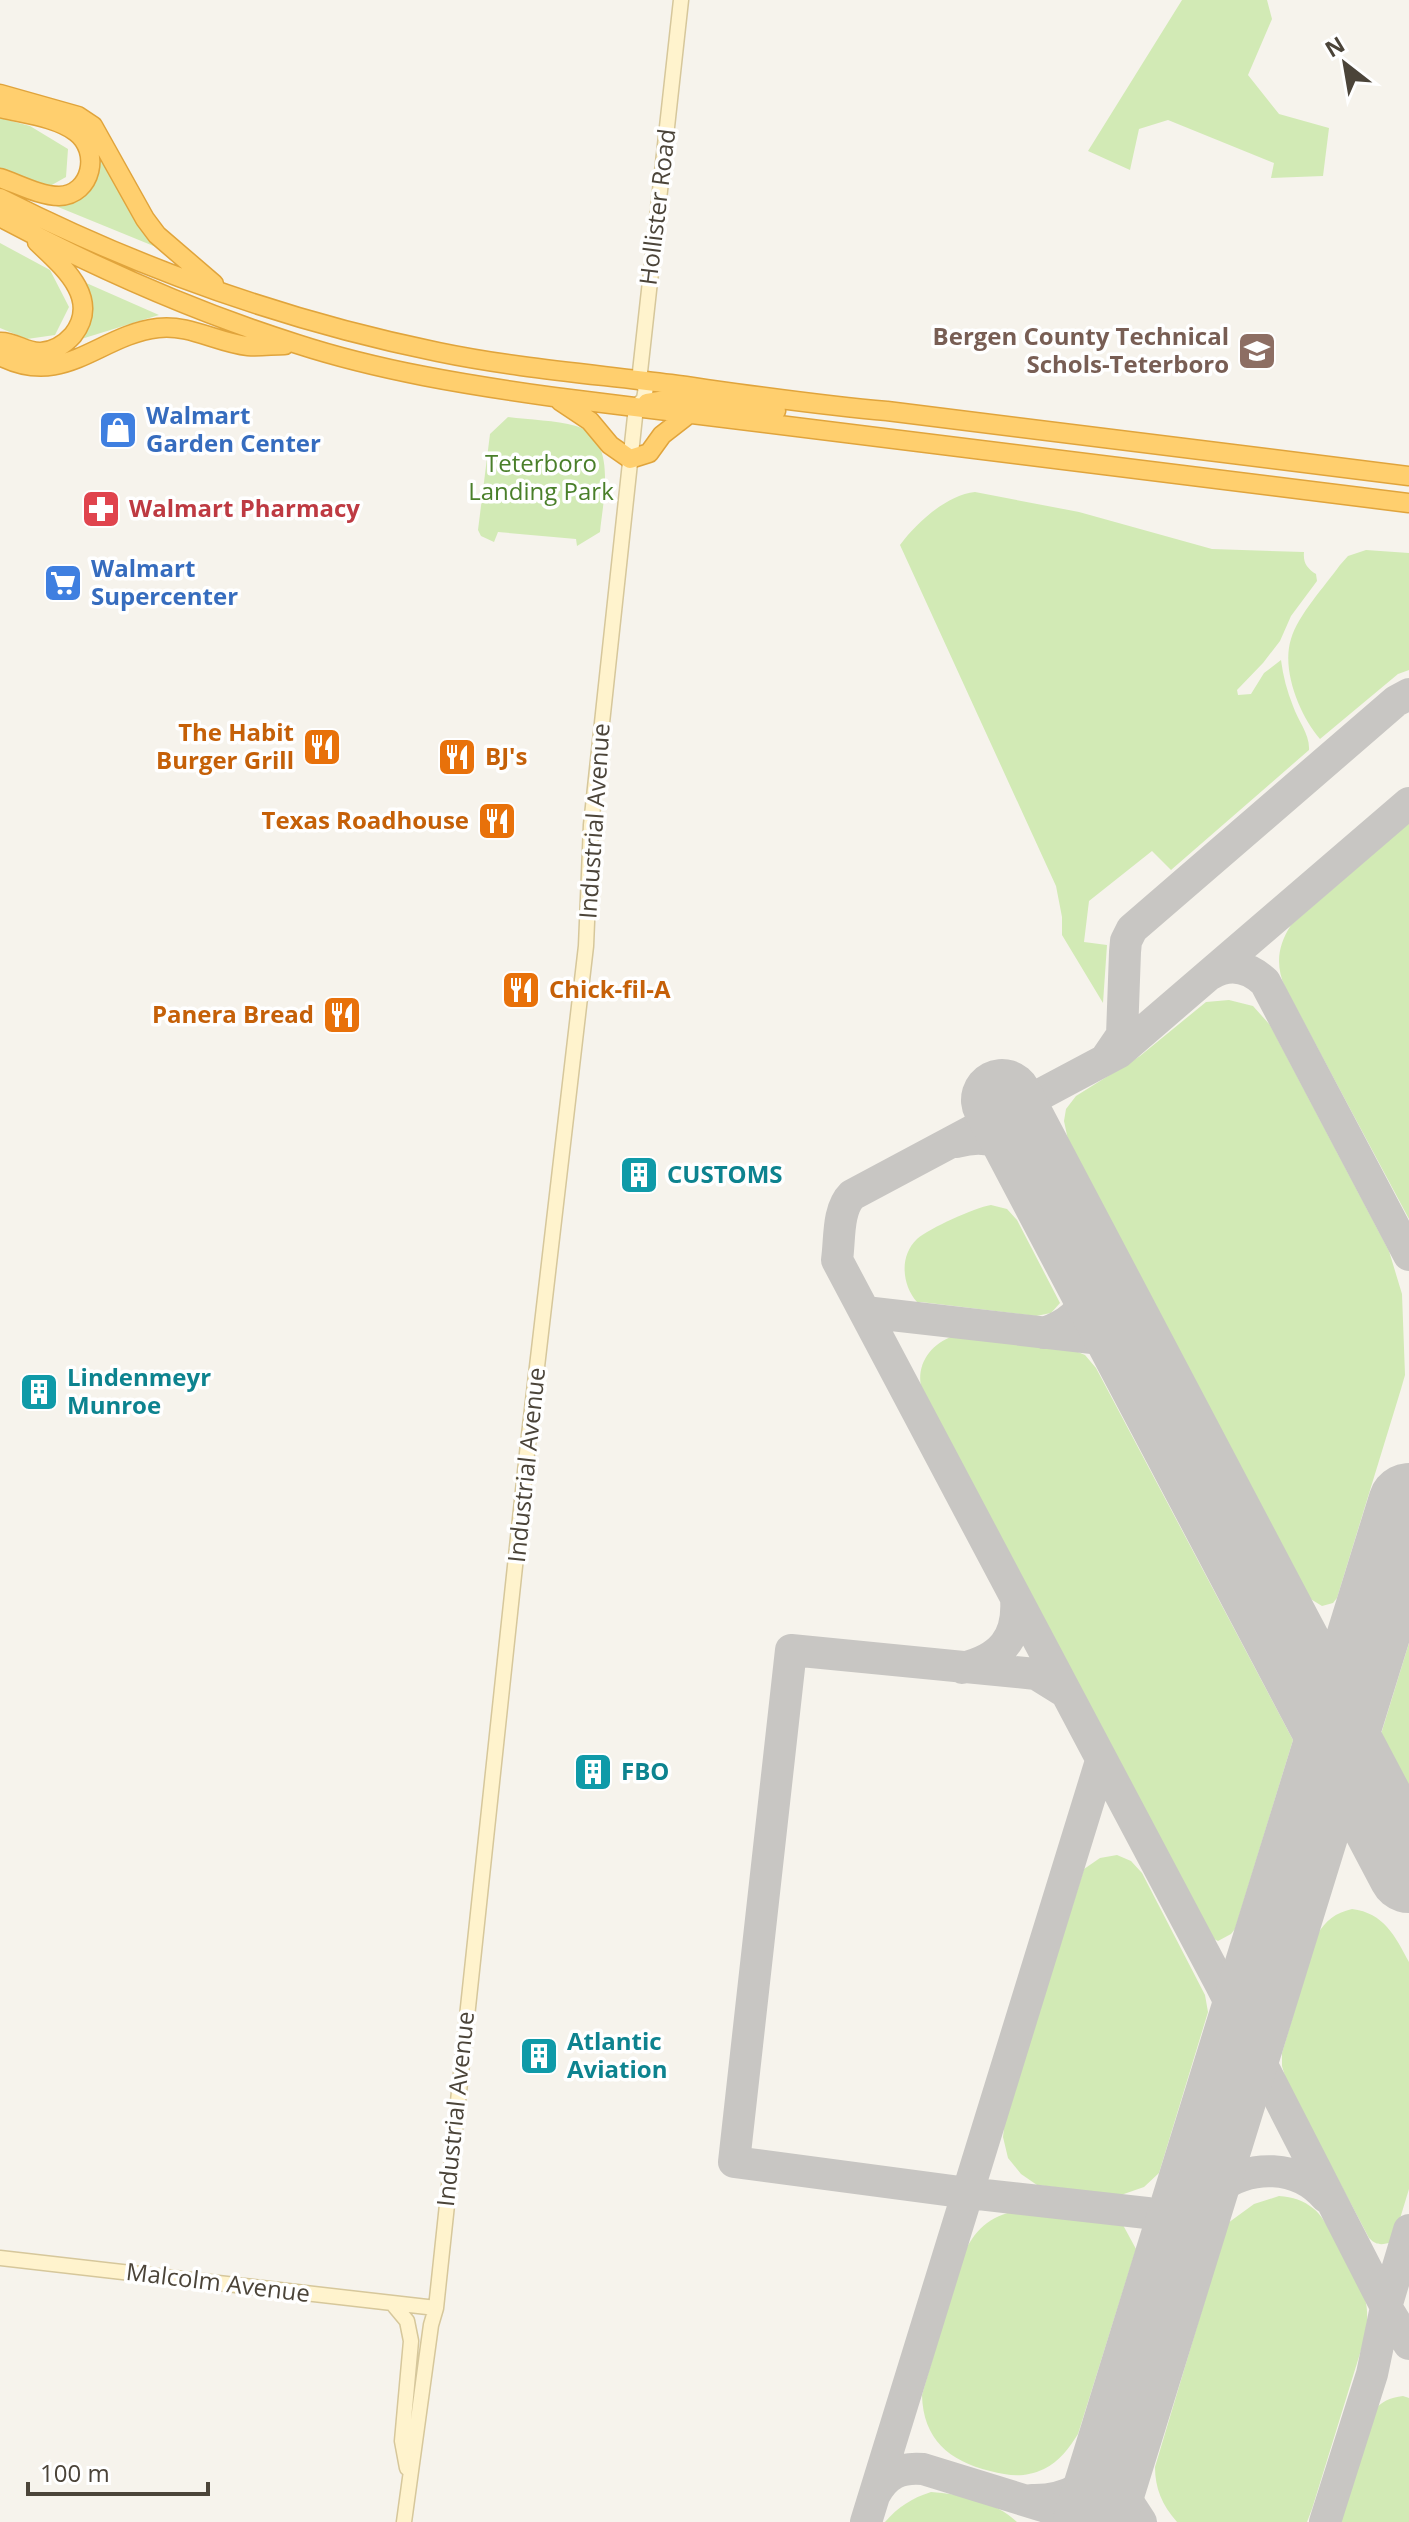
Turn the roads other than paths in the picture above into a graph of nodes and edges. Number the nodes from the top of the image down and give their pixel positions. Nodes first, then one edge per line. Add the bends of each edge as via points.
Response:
1 (681, 0) edge
2 (0, 94) edge
3 (0, 108) edge
4 (0, 178) edge
5 (0, 198) edge
6 (0, 217) edge
7 (23, 229) junction
8 (226, 293) junction
9 (0, 342) edge
10 (298, 345) junction
11 (0, 356) edge
12 (594, 376) junction
13 (639, 381) junction
14 (554, 397) junction
15 (636, 407) junction
16 (831, 407) junction
17 (689, 414) junction
18 (630, 459) junction
19 (1409, 476) edge
20 (1409, 503) edge
21 (0, 2258) edge
22 (392, 2303) junction
23 (436, 2308) junction
24 (410, 2484) junction
25 (404, 2522) edge

1 - 13 street, Hollister Road
2 - 8 highway via 78,116 93,126 157,235
3 - 4 highway via 73,130 91,157 80,188 60,196
5 - 8 highway via 106,247
6 - 7 highway
7 - 9 highway via 77,285 81,321 72,336 52,350 28,351
7 - 10 highway via 145,286
8 - 12 highway via 397,343
10 - 11 highway via 248,346 170,327 141,332 53,367 23,366
10 - 14 highway via 432,377
12 - 13 highway
12 - 15 highway
13 - 15 street, Hollister Road via 646,387
13 - 16 highway
14 - 15 highway
14 - 18 highway via 590,421
15 - 16 highway via 672,399 788,412
15 - 17 highway
15 - 18 street, Industrial Avenue
16 - 19 highway
17 - 18 highway via 649,453
17 - 20 highway
18 - 23 street, Industrial Avenue via 591,825 586,946
21 - 22 street, Malcolm Avenue
22 - 23 street, Malcolm Avenue
22 - 24 street via 407,2321 411,2341 402,2441
23 - 24 street, Industrial Avenue
24 - 25 street, Industrial Avenue

